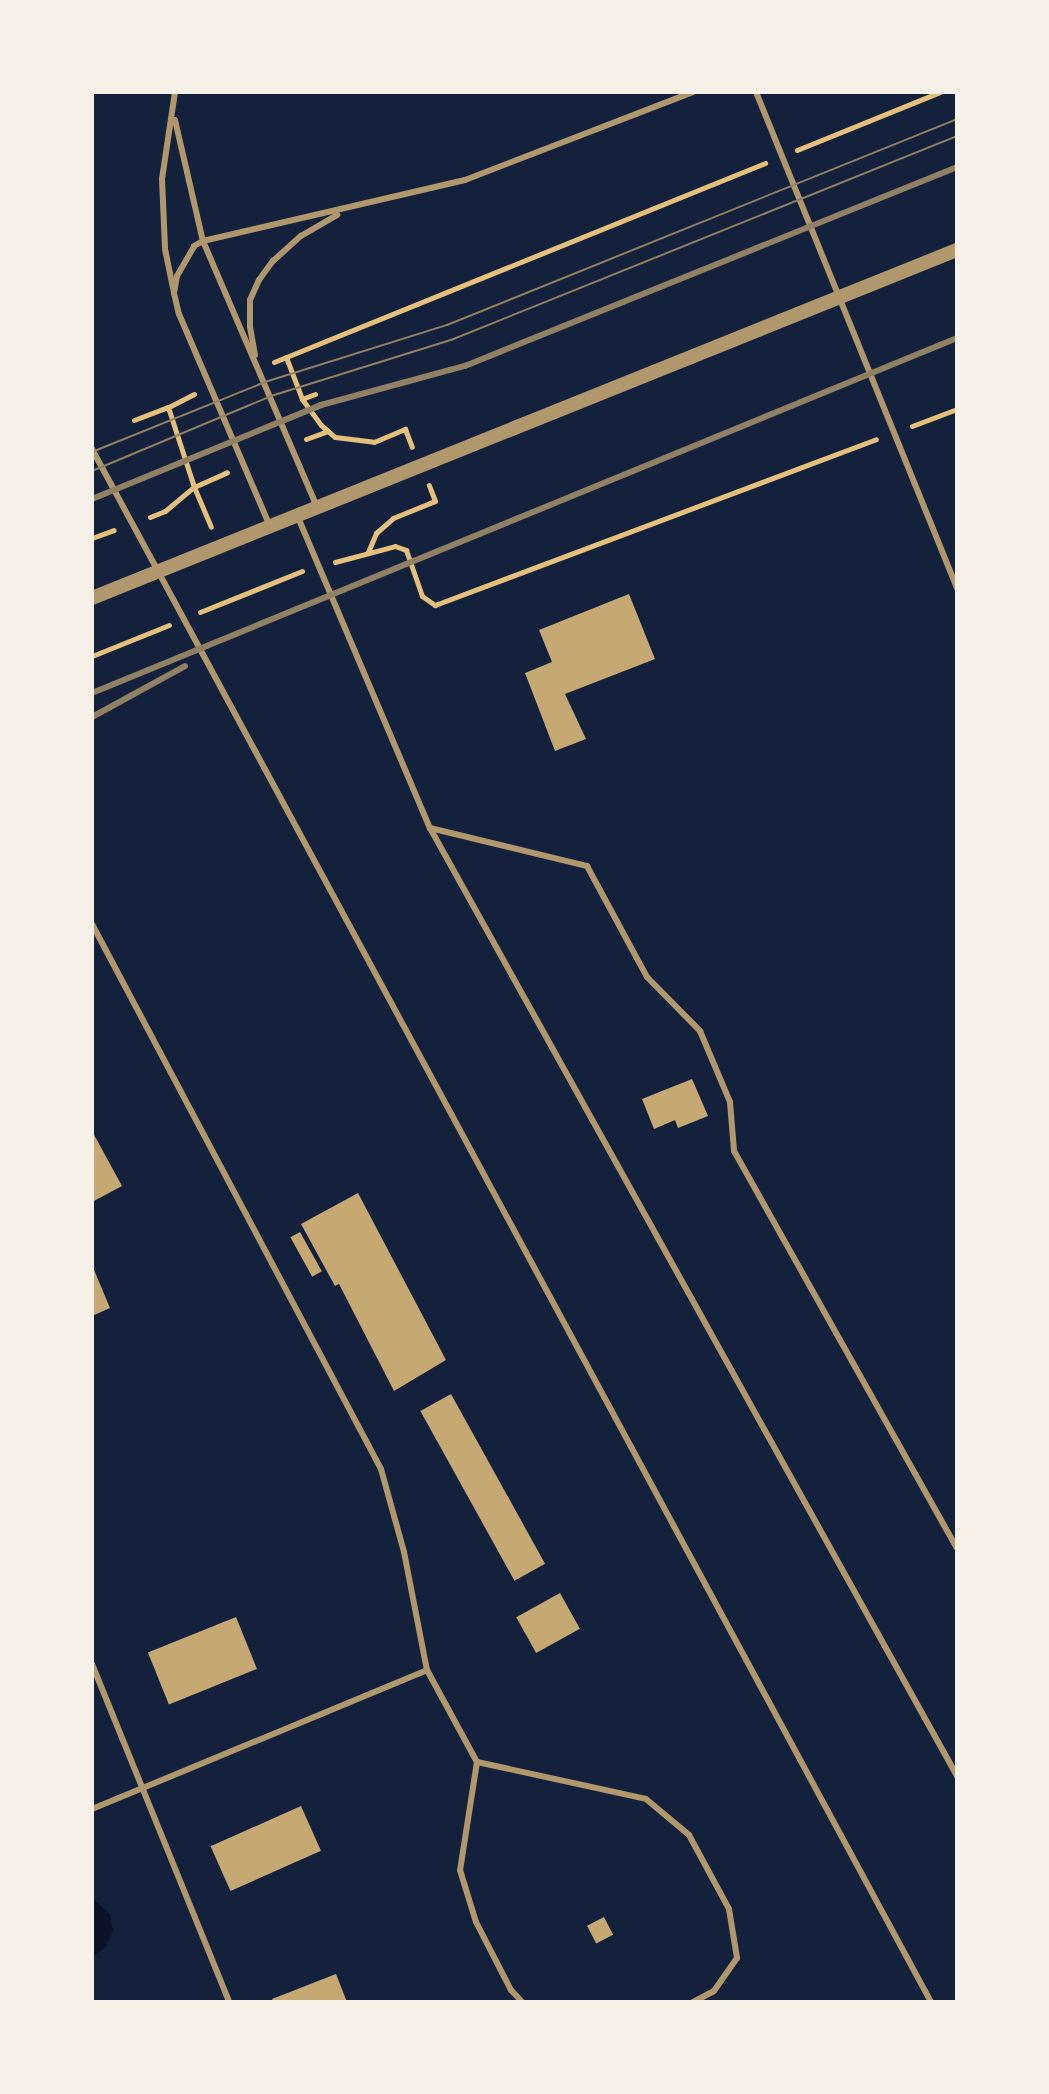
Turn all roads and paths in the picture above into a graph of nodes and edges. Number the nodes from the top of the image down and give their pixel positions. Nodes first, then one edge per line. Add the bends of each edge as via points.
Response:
1 (175, 92) edge
2 (693, 92) edge
3 (756, 92) edge
4 (940, 92) edge
5 (173, 112) junction
6 (782, 156) dead end
7 (767, 162) dead end
8 (344, 211) junction
9 (203, 241) junction
10 (957, 250) edge
11 (174, 293) junction
12 (286, 357) junction
13 (258, 368) junction
14 (211, 385) junction
15 (315, 394) dead end
16 (168, 407) junction
17 (957, 409) edge
18 (134, 420) dead end
19 (909, 427) dead end
20 (879, 438) dead end
21 (92, 449) edge
22 (316, 505) junction
23 (296, 513) junction
24 (269, 524) junction
25 (220, 545) junction
26 (319, 567) junction
27 (957, 588) edge
28 (92, 598) edge
29 (194, 615) dead end
30 (180, 621) dead end
31 (92, 656) edge
32 (430, 828) junction
33 (92, 924) edge
34 (957, 1548) edge
35 (92, 1664) edge
36 (427, 1670) junction
37 (477, 1762) junction
38 (957, 1776) edge
39 (143, 1788) junction
40 (92, 1809) edge
41 (229, 2002) edge
42 (522, 2002) edge
43 (693, 2002) edge
44 (931, 2002) edge

1 - 5 lane
2 - 8 lane via 465,180
3 - 27 lane
4 - 6 path
5 - 9 lane
5 - 11 lane via 162,179 162,219
7 - 12 path
8 - 9 lane
8 - 13 lane via 301,236 259,280 250,300
9 - 11 lane via 194,246 177,276
9 - 13 lane
10 - 22 street
11 - 14 lane
12 - 13 path
12 - 15 path via 302,399
13 - 22 lane
14 - 16 path
14 - 24 lane
16 - 18 path
16 - 25 path
17 - 19 path
20 - 26 path via 435,605 422,596 406,550 395,546
21 - 44 lane
22 - 23 street
23 - 24 street
23 - 26 lane
24 - 25 street
25 - 28 street
26 - 29 path
26 - 32 lane
30 - 31 path
32 - 34 lane via 587,866 647,977 700,1031 730,1102 734,1151
32 - 38 lane
33 - 36 lane via 381,1469
35 - 39 lane
36 - 37 lane
36 - 39 lane
37 - 42 lane via 460,1870 476,1922
37 - 43 lane via 646,1799 689,1835 729,1909 737,1958 714,1991
39 - 40 lane
39 - 41 lane

